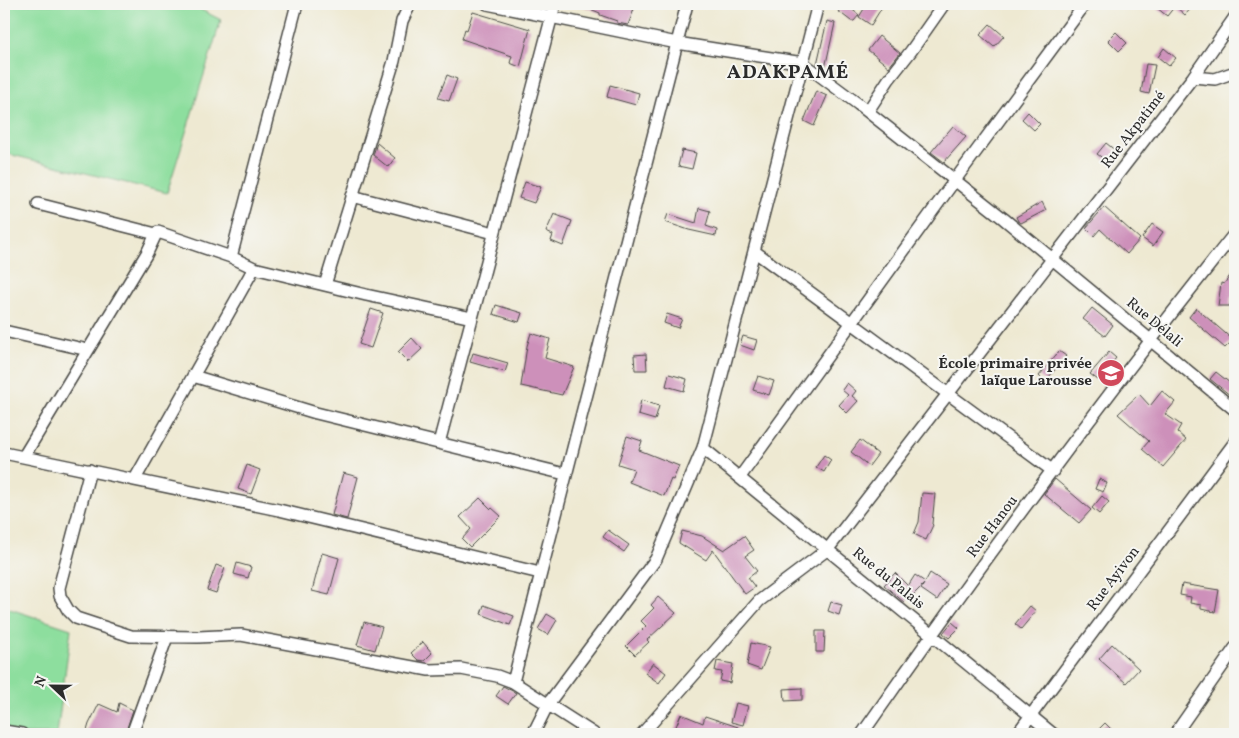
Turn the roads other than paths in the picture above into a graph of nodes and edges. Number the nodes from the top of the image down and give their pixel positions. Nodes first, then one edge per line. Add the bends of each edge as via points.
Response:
1 (297, 4) edge
2 (410, 4) edge
3 (487, 4) edge
4 (555, 4) edge
5 (687, 4) edge
6 (818, 4) edge
7 (944, 4) edge
8 (1085, 4) edge
9 (1235, 16) edge
10 (551, 17) junction
11 (677, 43) junction
12 (803, 62) junction
13 (1235, 72) edge
14 (1193, 77) junction
15 (868, 111) junction
16 (954, 180) junction
17 (352, 196) junction
18 (38, 204) dead end
19 (494, 233) junction
20 (1235, 233) edge
21 (156, 234) junction
22 (754, 251) junction
23 (231, 257) junction
24 (1053, 260) junction
25 (254, 268) junction
26 (325, 285) junction
27 (472, 318) junction
28 (852, 323) junction
29 (4, 331) edge
30 (1151, 339) junction
31 (88, 350) junction
32 (193, 376) junction
33 (948, 394) junction
34 (1235, 410) edge
35 (1235, 442) edge
36 (439, 443) junction
37 (703, 448) junction
38 (4, 453) edge
39 (24, 456) junction
40 (90, 470) junction
41 (1052, 471) junction
42 (565, 474) junction
43 (740, 478) junction
44 (135, 479) junction
45 (828, 549) junction
46 (540, 573) junction
47 (931, 634) junction
48 (167, 637) junction
49 (1235, 648) edge
50 (513, 682) junction
51 (548, 704) junction
52 (1030, 716) junction
53 (4, 731) edge
54 (22, 734) edge
55 (132, 734) edge
56 (533, 734) edge
57 (594, 734) edge
58 (642, 734) edge
59 (862, 734) edge
60 (1017, 734) edge
61 (1053, 734) edge
62 (1175, 734) edge

1 - 23 street
2 - 17 street via 402,21 394,60
3 - 10 street
4 - 10 street
5 - 11 street
6 - 12 street
7 - 15 street
8 - 16 street
9 - 14 street, Rue Akpatimé
10 - 11 street
10 - 19 street
11 - 12 street
11 - 42 street
12 - 15 street, Rue Délali
12 - 22 street
13 - 14 street via 1215,79
14 - 24 street, Rue Akpatimé
15 - 16 street, Rue Délali
16 - 24 street, Rue Délali
16 - 28 street
17 - 19 street
17 - 26 street
18 - 21 street
19 - 27 street
20 - 30 street, Rue Hanou
21 - 23 street via 160,232
21 - 31 street
22 - 28 street
22 - 37 street
23 - 25 street
24 - 30 street, Rue Délali
24 - 33 street, Rue Akpatimé
25 - 26 street
25 - 32 street
26 - 27 street
27 - 36 street
28 - 33 street
28 - 43 street
29 - 31 street
30 - 34 street, Rue Délali
30 - 41 street, Rue Hanou
31 - 39 street
32 - 36 street via 316,413
32 - 44 street
33 - 41 street
33 - 45 street, Rue Akpatimé
35 - 52 street, Rue Ayivon
36 - 42 street
37 - 43 street, Rue du Palais
37 - 51 street via 656,559
38 - 39 street
39 - 40 street
40 - 44 street
40 - 48 street via 59,588 60,596 76,618 131,636
41 - 47 street, Rue Hanou
42 - 46 street
43 - 45 street, Rue du Palais
44 - 46 street
45 - 47 street, Rue du Palais
45 - 58 street, Rue Akpatimé via 759,601
46 - 50 street
47 - 52 street, Rue du Palais
47 - 59 street, Rue Hanou
48 - 50 street via 240,635 429,670 461,669
48 - 55 street
49 - 62 street
50 - 51 street
51 - 56 street
51 - 57 street
52 - 60 street, Rue Ayivon
52 - 61 street, Rue du Palais
53 - 54 street

